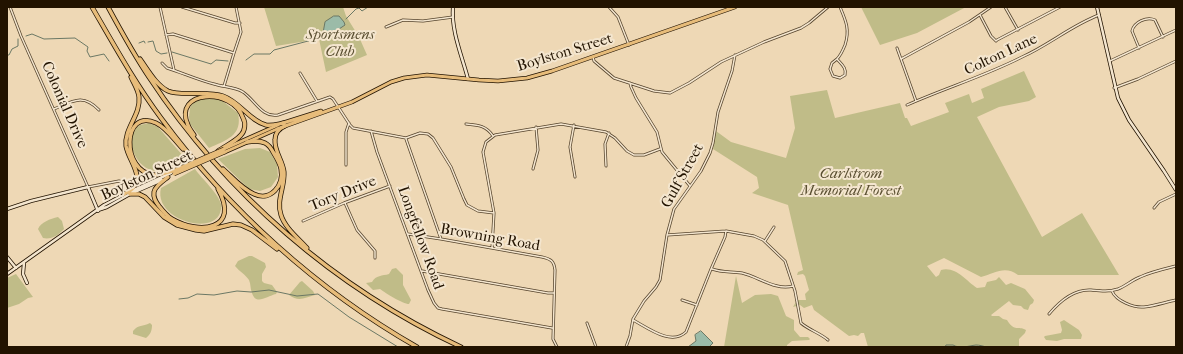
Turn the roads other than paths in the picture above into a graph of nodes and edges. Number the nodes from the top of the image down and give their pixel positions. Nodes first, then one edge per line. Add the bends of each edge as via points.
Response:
1 (10, 7) edge
2 (92, 7) edge
3 (108, 7) edge
4 (160, 7) edge
5 (182, 7) edge
6 (236, 7) edge
7 (453, 7) edge
8 (609, 7) edge
9 (735, 7) edge
10 (828, 7) edge
11 (840, 7) edge
12 (991, 7) edge
13 (1005, 7) edge
14 (1060, 7) edge
15 (1097, 7) edge
16 (980, 15) junction
17 (1100, 15) junction
18 (453, 17) junction
19 (240, 23) junction
20 (386, 27) dead end
21 (1018, 30) junction
22 (1176, 30) edge
23 (166, 35) junction
24 (1163, 36) junction
25 (128, 43) junction
26 (628, 45) junction
27 (897, 48) dead end
28 (1139, 48) junction
29 (234, 53) junction
30 (735, 55) junction
31 (593, 57) junction
32 (837, 59) junction
33 (901, 59) junction
34 (1110, 61) junction
35 (1176, 61) edge
36 (162, 63) dead end
37 (129, 70) junction
38 (174, 70) junction
39 (300, 73) dead end
40 (468, 79) junction
41 (630, 83) junction
42 (224, 86) junction
43 (1114, 88) junction
44 (317, 101) junction
45 (916, 101) junction
46 (907, 105) dead end
47 (339, 107) junction
48 (54, 109) junction
49 (99, 110) dead end
50 (349, 123) junction
51 (284, 124) junction
52 (466, 124) dead end
53 (574, 125) junction
54 (536, 127) junction
55 (371, 131) junction
56 (609, 133) junction
57 (493, 136) junction
58 (406, 138) junction
59 (247, 142) junction
60 (224, 149) junction
61 (660, 149) junction
62 (206, 152) junction
63 (215, 152) joint
64 (194, 160) junction
65 (213, 161) junction
66 (346, 164) dead end
67 (606, 166) dead end
68 (533, 169) dead end
69 (174, 173) junction
70 (168, 177) junction
71 (575, 177) dead end
72 (123, 182) dead end
73 (216, 185) junction
74 (390, 186) junction
75 (690, 186) junction
76 (88, 187) junction
77 (1176, 190) edge
78 (124, 194) junction
79 (130, 194) junction
80 (1176, 194) edge
81 (344, 203) junction
82 (1154, 208) dead end
83 (7, 209) edge
84 (98, 211) junction
85 (494, 213) junction
86 (303, 221) dead end
87 (774, 227) dead end
88 (726, 231) junction
89 (408, 234) junction
90 (667, 235) junction
91 (441, 239) junction
92 (765, 241) junction
93 (492, 248) junction
94 (7, 257) edge
95 (375, 258) dead end
96 (318, 259) junction
97 (25, 262) junction
98 (299, 265) junction
99 (1176, 266) edge
100 (16, 268) junction
101 (711, 269) junction
102 (421, 270) junction
103 (7, 274) edge
104 (27, 283) dead end
105 (793, 286) junction
106 (1112, 290) junction
107 (554, 293) junction
108 (682, 300) dead end
109 (1176, 300) edge
110 (697, 305) junction
111 (1049, 314) dead end
112 (633, 320) junction
113 (587, 323) dead end
114 (552, 328) junction
115 (828, 340) dead end
116 (417, 347) edge
117 (461, 347) edge
118 (557, 347) edge
119 (596, 347) edge
120 (626, 347) edge

1 - 48 street, Colonial Drive
2 - 37 highway
3 - 25 highway
4 - 23 street
5 - 19 street via 235,24
6 - 19 street
7 - 18 main road
8 - 26 street via 618,17
9 - 26 main road, Boylston Street
10 - 30 street via 801,28
11 - 32 street via 846,19 848,32 843,50
12 - 16 street
13 - 21 street
14 - 21 street
15 - 17 main road
16 - 21 street via 991,36 996,40
16 - 33 street
17 - 34 main road
17 - 45 street, Colton Lane via 1085,20 1002,67
18 - 20 street via 423,21 403,20
18 - 40 main road
19 - 29 street via 241,35
22 - 24 street
23 - 29 street via 175,35
23 - 38 street
24 - 28 street
24 - 28 street via 1155,20 1148,18 1133,27 1132,31
25 - 51 highway via 158,83 170,92 217,94 234,101 263,124
25 - 62 highway via 161,94
26 - 31 main road, Boylston Street
27 - 33 street
28 - 34 street
29 - 42 street
30 - 41 street via 670,93
30 - 75 street, Gulf Street via 718,112 711,149 701,171
31 - 40 main road, Boylston Street via 527,78 496,81
31 - 41 street via 610,76
32 - 32 street via 830,69 833,76 840,78 845,75 846,70
33 - 45 street
34 - 43 main road
35 - 43 street
36 - 38 street via 166,68
37 - 64 highway via 161,118
37 - 78 highway via 139,100 138,109 128,130 126,146 137,180 134,188
38 - 42 street
39 - 44 street
40 - 47 main road, Boylston Street via 429,75 407,77
41 - 61 street via 657,132
42 - 44 street via 242,92 271,115 278,115
43 - 77 main road via 1124,110
44 - 47 street via 330,97
45 - 46 street, Colton Lane
47 - 50 street
47 - 51 main road, Boylston Street
48 - 49 street via 81,100 88,101
48 - 76 street, Colonial Drive
50 - 55 street via 353,127
50 - 66 street via 346,132
51 - 59 main road, Boylston Street
51 - 60 main road, Boylston Street
51 - 96 highway via 277,132 274,142 284,170 279,202 280,213 287,227
52 - 57 street via 485,127
53 - 54 street
53 - 56 street
53 - 71 street via 570,147
54 - 57 street
54 - 68 street via 538,150
55 - 58 street
55 - 74 street, Longfellow Road
56 - 61 street via 634,155 644,155
56 - 67 street via 605,144
57 - 85 street via 486,142 483,153
58 - 85 street via 422,132 430,135 451,167 467,205 478,212
58 - 91 street
59 - 60 main road, Boylston Street
59 - 65 highway via 266,143 278,160 281,179 272,194 252,194
60 - 62 highway via 243,133 245,123 242,115 235,105 224,99 202,96 191,102 186,115 188,125
60 - 63 highway, bridge
60 - 69 main road, Boylston Street, bridge
61 - 75 street
62 - 65 highway
63 - 69 main road, Boylston Street, bridge
64 - 69 highway via 157,124 146,121 138,124 130,139 137,165 154,175
64 - 73 highway
65 - 96 highway via 264,213
69 - 70 main road, Boylston Street
69 - 78 main road, Boylston Street
70 - 73 highway via 155,188 155,199 171,218 195,227 215,225 224,216 225,204
70 - 79 main road, Boylston Street
72 - 76 street, Boylston Street
73 - 98 highway
74 - 81 street, Tory Drive
74 - 89 street, Longfellow Road
75 - 90 street, Gulf Street via 675,207
76 - 83 main road, Boylston Street
76 - 84 main road, Colonial Drive
78 - 84 main road, Boylston Street
79 - 84 main road, Boylston Street
79 - 98 highway via 143,196 170,222 184,228 204,231 233,224 245,226
80 - 82 street via 1159,202
81 - 86 street, Tory Drive
81 - 95 street via 356,229 375,251
84 - 97 main road
85 - 93 street
87 - 92 street
88 - 90 street
88 - 92 street via 754,236
88 - 101 street
89 - 91 street, Browning Road
89 - 102 street, Longfellow Road
90 - 112 street, Gulf Street via 662,274 658,284
91 - 93 street, Browning Road
92 - 105 street via 784,259
93 - 107 street, Browning Road via 551,260 555,270
94 - 100 main road
96 - 117 highway via 384,305
97 - 100 main road
97 - 104 main road via 23,271
98 - 116 highway via 358,310
99 - 106 street via 1143,276
100 - 103 main road
101 - 105 street via 724,273 742,273 781,287
101 - 110 street
102 - 107 street
102 - 114 street, Longfellow Road via 439,308
105 - 115 street via 801,323
106 - 109 street via 1113,295 1120,301 1143,307
106 - 111 street via 1089,290 1071,295 1060,301
107 - 114 street, Browning Road
108 - 110 street
110 - 112 street via 686,332 677,337 666,336
112 - 120 street, Gulf Street
113 - 119 street
114 - 118 street, Browning Road via 553,342

